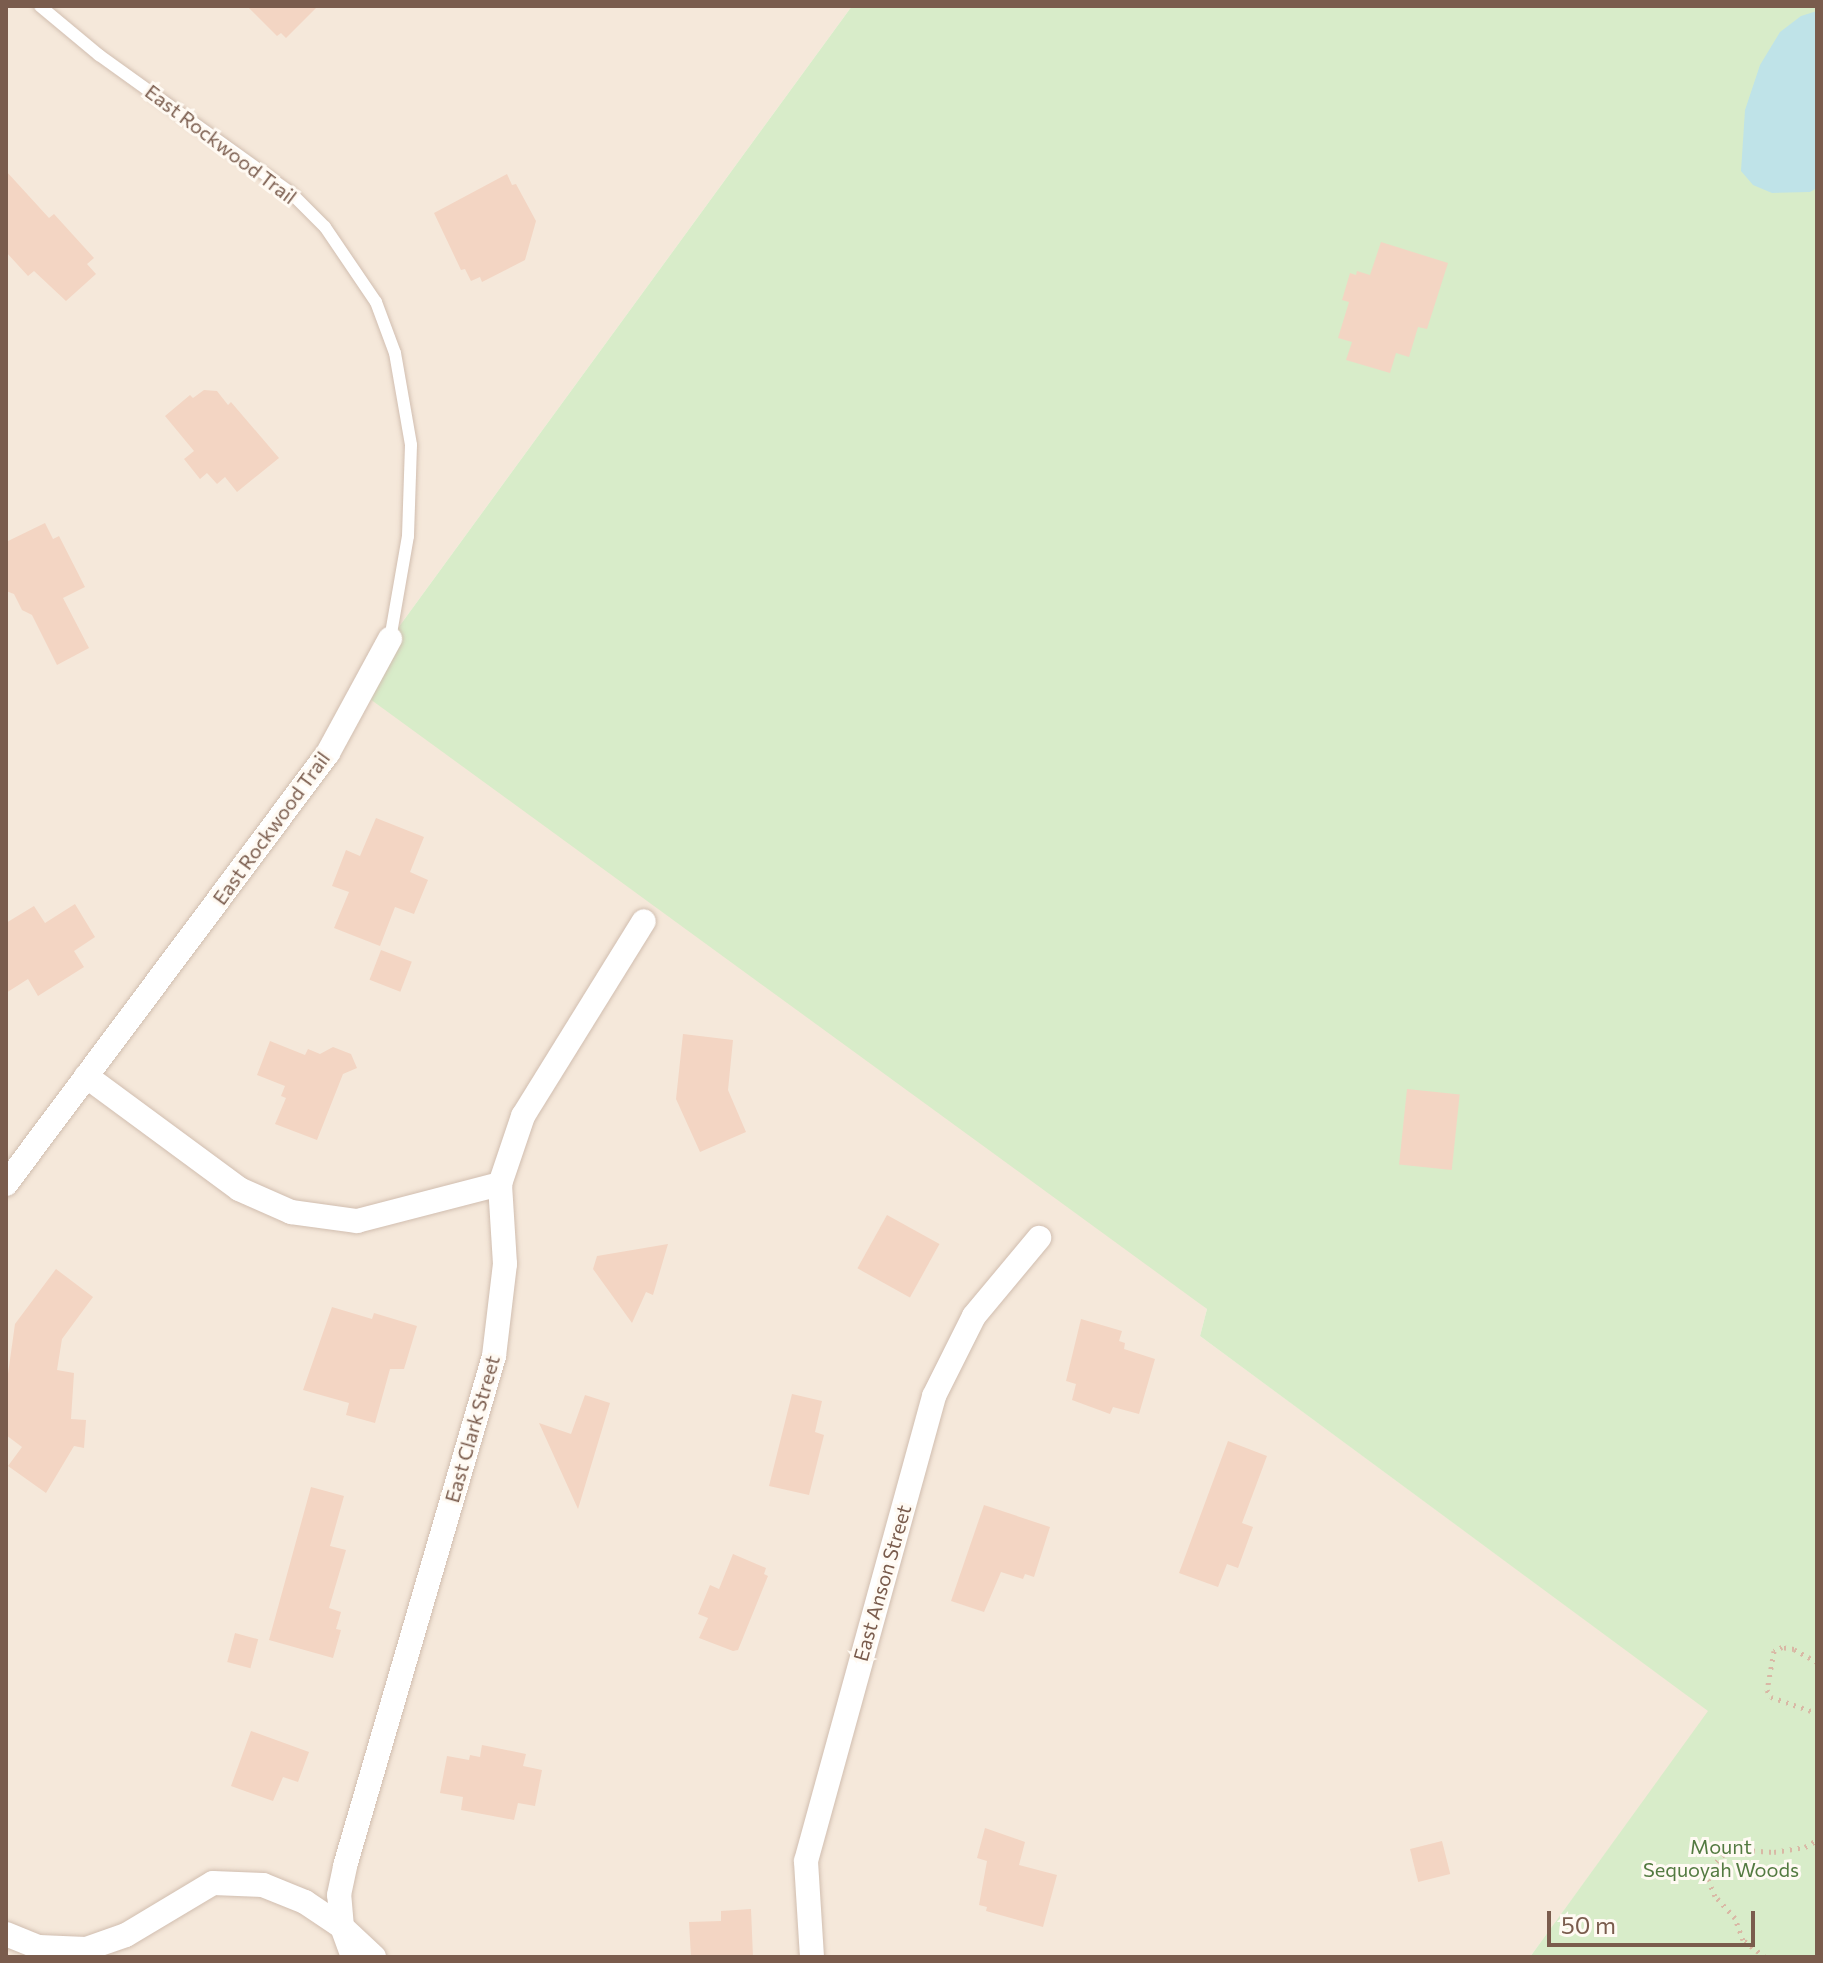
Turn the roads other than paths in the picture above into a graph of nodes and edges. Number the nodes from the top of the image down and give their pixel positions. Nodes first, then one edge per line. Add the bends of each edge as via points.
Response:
1 (40, 6) edge
2 (390, 639) joint
3 (644, 921) dead end
4 (86, 1076) junction
5 (6, 1184) edge
6 (500, 1184) junction
7 (1039, 1238) dead end
8 (342, 1927) junction
9 (6, 1934) edge
10 (353, 1957) edge
11 (374, 1957) edge
12 (812, 1957) edge

1 - 2 lane, East Rockwood Trail via 99,55 291,193 325,227 376,302 395,353 411,445 408,536
2 - 4 street, East Rockwood Trail via 328,753
3 - 6 street, East Clark Street via 523,1116
4 - 5 street, East Rockwood Trail
4 - 6 street via 239,1189 291,1212 357,1221
6 - 8 street, East Clark Street via 505,1264 494,1356 345,1866 339,1895
7 - 12 street, East Anson Street via 974,1316 934,1396 806,1861
8 - 9 street via 305,1902 263,1885 213,1883 126,1935 86,1949 39,1947
8 - 10 street, East Clark Street
8 - 11 street

